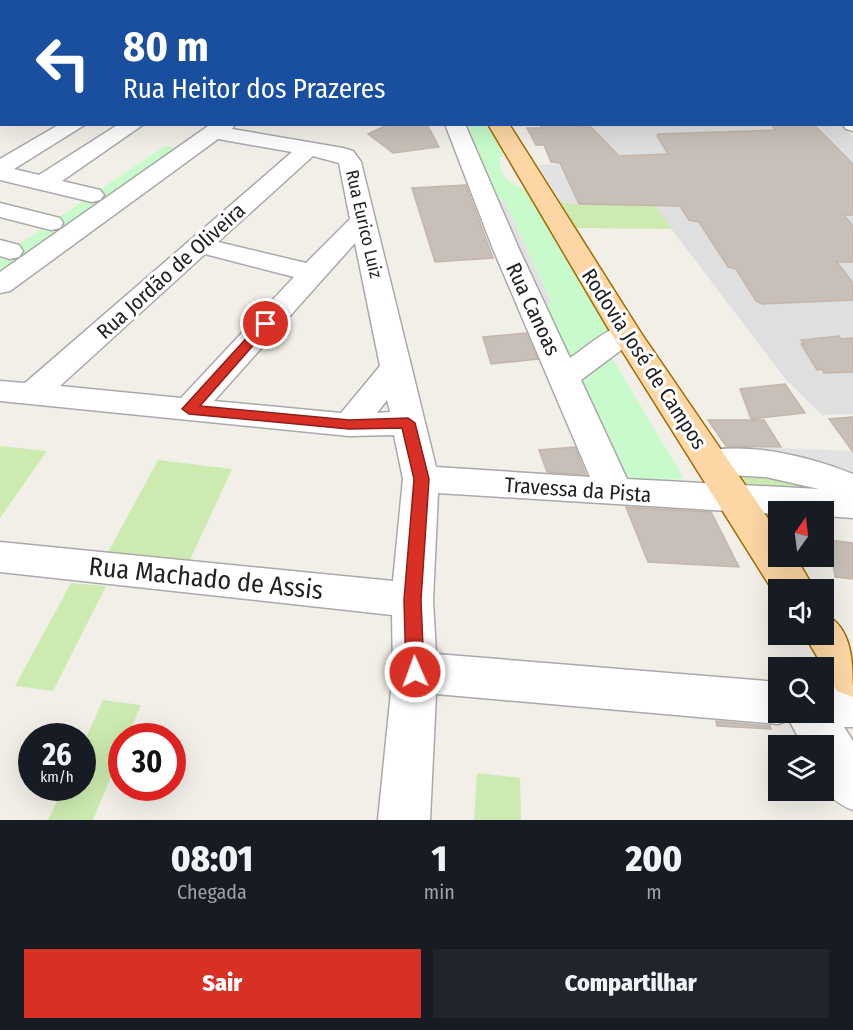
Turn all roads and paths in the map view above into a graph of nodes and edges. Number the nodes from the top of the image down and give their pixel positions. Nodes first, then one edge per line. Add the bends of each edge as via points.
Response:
1 (131, 126) edge
2 (455, 126) edge
3 (499, 126) edge
4 (72, 127) edge
5 (211, 127) edge
6 (0, 144) edge
7 (165, 146) junction
8 (309, 148) junction
9 (29, 151) junction
10 (189, 151) junction
11 (0, 168) edge
12 (0, 173) edge
13 (43, 183) junction
14 (92, 195) junction
15 (0, 210) edge
16 (363, 220) junction
17 (51, 223) junction
18 (200, 244) junction
19 (3, 252) edge
20 (312, 273) junction
21 (0, 285) edge
22 (626, 333) junction
23 (396, 367) junction
24 (564, 377) junction
25 (0, 391) edge
26 (32, 394) junction
27 (189, 409) junction
28 (408, 423) junction
29 (349, 425) junction
30 (711, 462) junction
31 (421, 479) junction
32 (853, 488) edge
33 (615, 492) junction
34 (735, 499) junction
35 (853, 504) edge
36 (0, 557) edge
37 (788, 579) edge
38 (412, 600) junction
39 (832, 645) edge
40 (415, 672) junction
41 (853, 677) edge
42 (768, 702) edge
43 (834, 706) edge
44 (853, 706) edge
45 (816, 723) edge
46 (853, 786) edge
47 (404, 820) edge

1 - 13 street
2 - 24 street, Rua Canoas
3 - 22 main road, Rodovia José de Campos
4 - 9 street
5 - 7 street
5 - 8 street, Rua Eurico Luiz
5 - 10 street
6 - 9 street
7 - 10 street
7 - 14 street
8 - 16 street, Rua Eurico Luiz via 345,156 350,162
8 - 18 street, Rua Jordão de Oliveira
9 - 11 street
10 - 21 street
12 - 13 street
13 - 14 street
14 - 17 street
15 - 17 street
16 - 20 street
16 - 23 street, Rua Eurico Luiz
17 - 19 street
18 - 20 street
18 - 26 street, Rua Jordão de Oliveira
20 - 27 street
22 - 24 street
22 - 30 main road, Rodovia José de Campos
23 - 28 street, Rua Eurico Luiz
23 - 29 street
24 - 33 street, Rua Canoas
25 - 26 street
26 - 27 street
27 - 29 street
28 - 29 street
28 - 31 street, Rua Eurico Luiz
30 - 32 street via 784,465
30 - 34 main road, Rodovia José de Campos
31 - 33 street, Travessa da Pista
31 - 38 street, Rua Eurico Luiz
33 - 34 street, Travessa da Pista
34 - 35 street, Travessa da Pista
34 - 37 main road, Rodovia José de Campos
36 - 38 street, Rua Machado de Assis
38 - 40 street, Rua Eurico Luiz
39 - 41 main road
40 - 42 street
40 - 47 street, Rua Eurico Luiz
43 - 44 street
45 - 46 street

